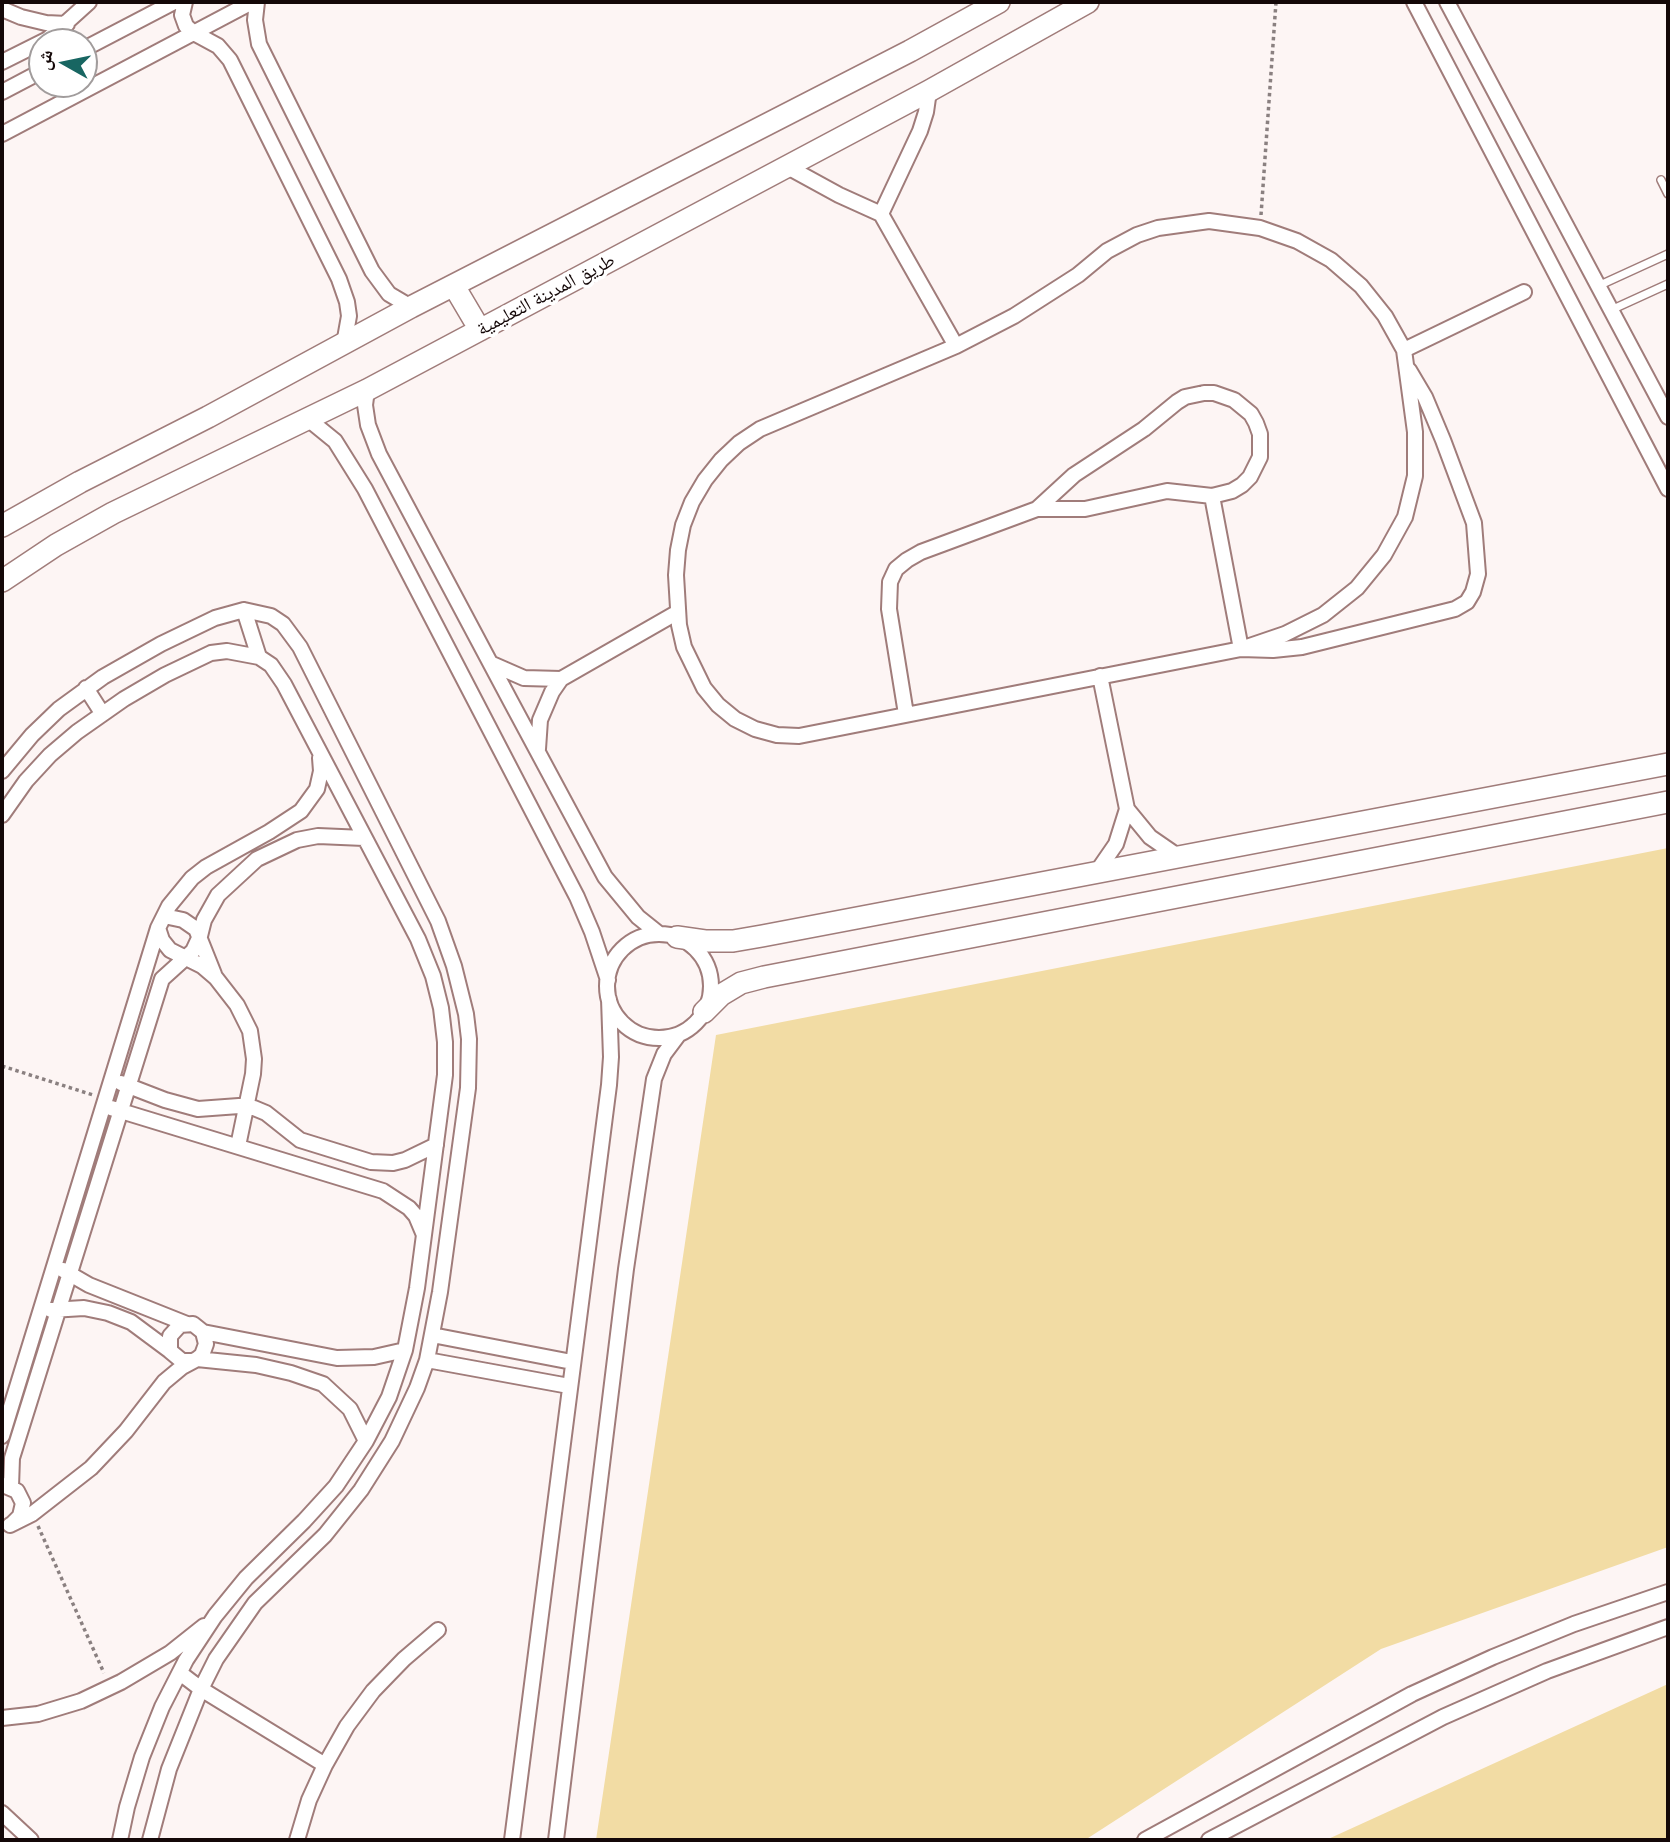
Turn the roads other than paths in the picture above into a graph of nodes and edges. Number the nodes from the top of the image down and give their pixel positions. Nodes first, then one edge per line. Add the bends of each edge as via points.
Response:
1 (89, 2) edge
2 (174, 2) edge
3 (185, 2) edge
4 (252, 2) edge
5 (257, 2) edge
6 (999, 2) edge
7 (1088, 2) edge
8 (1414, 2) edge
9 (1447, 2) edge
10 (2, 9) edge
11 (67, 24) junction
12 (194, 33) junction
13 (98, 42) edge
14 (2, 62) edge
15 (28, 78) edge
16 (929, 91) junction
17 (2, 92) edge
18 (2, 134) edge
19 (786, 166) junction
20 (1661, 180) dead end
21 (1668, 194) edge
22 (881, 214) junction
23 (1668, 254) edge
24 (1668, 284) edge
25 (454, 286) junction
26 (1598, 286) junction
27 (1524, 292) dead end
28 (411, 307) junction
29 (1611, 310) junction
30 (480, 330) junction
31 (344, 344) junction
32 (956, 346) junction
33 (1404, 356) junction
34 (367, 390) junction
35 (1668, 417) edge
36 (309, 419) junction
37 (1668, 489) edge
38 (1212, 496) junction
39 (1037, 509) junction
40 (2, 526) edge
41 (2, 581) edge
42 (244, 610) junction
43 (678, 612) junction
44 (1241, 649) junction
45 (259, 657) junction
46 (491, 664) junction
47 (1100, 676) junction
48 (561, 679) junction
49 (86, 688) junction
50 (102, 713) junction
51 (906, 714) junction
52 (538, 751) junction
53 (319, 753) junction
54 (1668, 764) edge
55 (2, 771) edge
56 (1668, 802) edge
57 (1127, 809) junction
58 (2, 816) edge
59 (364, 838) junction
60 (1179, 857) junction
61 (1095, 874) junction
62 (161, 922) junction
63 (668, 935) junction
64 (200, 936) junction
65 (187, 958) junction
66 (454, 966) junction
67 (433, 976) junction
68 (216, 978) junction
69 (608, 980) junction
70 (609, 999) junction
71 (704, 1012) junction
72 (680, 1034) junction
73 (110, 1080) junction
74 (128, 1085) junction
75 (104, 1102) junction
76 (247, 1107) junction
77 (119, 1110) junction
78 (436, 1145) junction
79 (238, 1146) junction
80 (424, 1235) junction
81 (54, 1264) junction
82 (69, 1275) junction
83 (417, 1288) junction
84 (440, 1292) junction
85 (59, 1308) junction
86 (39, 1312) junction
87 (187, 1324) junction
88 (203, 1332) junction
89 (432, 1335) junction
90 (405, 1350) junction
91 (170, 1351) junction
92 (195, 1360) junction
93 (426, 1360) junction
94 (572, 1362) junction
95 (569, 1386) junction
96 (2, 1436) edge
97 (366, 1441) junction
98 (7, 1486) edge
99 (6, 1526) edge
100 (1668, 1592) edge
101 (215, 1616) junction
102 (1668, 1627) edge
103 (438, 1630) dead end
104 (180, 1673) junction
105 (201, 1689) junction
106 (2, 1718) edge
107 (325, 1765) junction
108 (2, 1813) edge
109 (31, 1840) edge
110 (120, 1840) edge
111 (149, 1840) edge
112 (297, 1840) edge
113 (512, 1840) edge
114 (556, 1840) edge
115 (1146, 1840) edge
116 (1209, 1840) edge

1 - 11 street
2 - 13 street
3 - 12 street via 183,21
4 - 12 street
5 - 28 street via 259,44 372,271 389,294
6 - 25 street
7 - 16 street, طريق المدينة التعليمية
8 - 37 street
9 - 26 street
10 - 11 street via 33,20
11 - 14 street
12 - 18 street
12 - 31 street via 218,46 230,60 339,279 349,316
15 - 17 street
16 - 19 street, طريق المدينة التعليمية
16 - 22 street via 920,131
19 - 22 street
19 - 30 street, طريق المدينة التعليمية
20 - 21 lane
22 - 32 street
23 - 26 lane
24 - 29 lane
25 - 28 street
25 - 30 street
26 - 29 street
27 - 33 street
28 - 31 street
29 - 35 street
30 - 34 street, طريق المدينة التعليمية
31 - 40 street
32 - 33 street via 1014,316 1137,235 1209,221 1261,228 1331,260 1361,286 1385,316
32 - 43 street via 760,429 721,460 705,480 683,525 676,576
33 - 44 street via 1415,432 1415,476 1405,517 1384,555 1357,588 1323,615
33 - 44 street via 1425,397 1474,523 1479,558 1473,592 1455,609 1382,629 1302,647
34 - 36 street, طريق المدينة التعليمية
34 - 46 street via 365,405 374,442
36 - 41 street, طريق المدينة التعليمية via 113,513
36 - 69 street via 335,441 365,489 577,897
38 - 39 street via 1167,491 1085,509
38 - 39 street via 1232,491 1250,477 1261,445 1256,423 1243,405 1204,393 1177,402 1074,475
38 - 44 street
39 - 51 street via 921,552 896,569 890,582 889,609
42 - 45 street
42 - 49 street via 189,629
42 - 66 street via 271,616 293,635 438,921
43 - 48 street
43 - 51 street via 684,647 704,688 727,712 755,729 799,736
44 - 47 street
45 - 50 street via 236,651 211,653
45 - 53 street via 284,684
46 - 48 street via 524,678
46 - 52 street
47 - 51 street
47 - 57 street
48 - 52 street via 540,720
49 - 50 street
49 - 55 street via 32,735
50 - 58 street via 50,755
52 - 63 street via 605,877 638,917
53 - 59 street
53 - 62 street via 319,780 302,811 206,867 180,891
54 - 60 street
56 - 71 street via 764,977 721,995
57 - 60 street via 1150,837
57 - 61 street via 1116,844
59 - 64 street via 318,836 286,844 257,859 218,895
59 - 67 street
60 - 61 street
61 - 63 street via 733,941
62 - 64 street via 190,924
62 - 65 street via 166,946
62 - 73 street
63 - 69 street via 640,937 624,947
63 - 71 street via 692,945 705,960 710,994
64 - 65 street
64 - 68 street
65 - 68 street
65 - 74 street via 165,974 159,985
66 - 67 street
66 - 84 street via 466,1014 469,1076
67 - 78 street via 445,1042
68 - 76 street via 250,1031 254,1059
69 - 70 street
70 - 72 street via 618,1017 642,1035
70 - 94 street via 609,1085
71 - 72 street
72 - 114 street via 657,1067 652,1092
73 - 74 street
73 - 75 street
74 - 76 street via 198,1109
74 - 77 street
75 - 77 street
75 - 81 street
76 - 78 street via 266,1113 300,1140 371,1162 405,1160
76 - 79 street
77 - 79 street
77 - 82 street
78 - 80 street
79 - 80 street via 393,1195 416,1216
80 - 83 street
81 - 82 street
81 - 86 street
82 - 85 street
82 - 87 street
83 - 84 street
83 - 90 street
84 - 89 street
85 - 86 street
85 - 91 street via 84,1308 120,1317
85 - 98 street
86 - 96 street
87 - 88 street
87 - 91 street via 170,1336
88 - 90 street via 337,1358
88 - 92 street via 205,1350
89 - 93 street
89 - 94 street
90 - 97 street
91 - 92 street via 182,1361
92 - 97 street via 256,1365 324,1384 350,1409
92 - 99 street via 164,1382 91,1468 32,1514
93 - 95 street
93 - 105 street via 392,1441 361,1490 325,1535 255,1603 228,1639
94 - 95 street
95 - 113 street
97 - 101 street via 336,1486
98 - 99 street via 21,1497 22,1510
100 - 115 street via 1551,1633 1412,1694
101 - 104 street
101 - 106 street via 156,1662 81,1701 38,1714
102 - 116 street via 1547,1671 1443,1717
103 - 107 street via 373,1691
104 - 105 street
104 - 110 street via 142,1757
105 - 107 street
105 - 111 street via 169,1769
107 - 112 street
108 - 109 street

